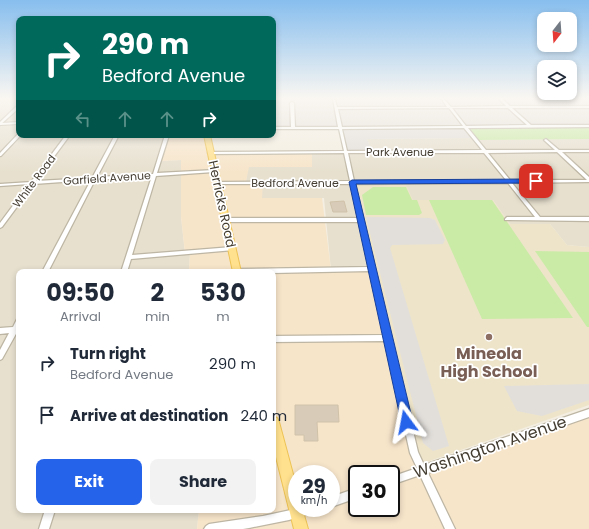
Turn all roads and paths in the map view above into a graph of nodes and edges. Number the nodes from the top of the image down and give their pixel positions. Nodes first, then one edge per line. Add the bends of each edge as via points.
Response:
1 (16, 123) edge
2 (293, 123) edge
3 (339, 123) edge
4 (462, 123) edge
5 (527, 123) edge
6 (0, 124) edge
7 (589, 126) edge
8 (340, 127) junction
9 (465, 127) junction
10 (532, 127) junction
11 (276, 128) edge
12 (293, 128) junction
13 (17, 138) edge
14 (66, 138) edge
15 (115, 138) edge
16 (166, 138) edge
17 (208, 138) edge
18 (546, 140) dead end
19 (346, 152) junction
20 (485, 152) junction
21 (558, 152) junction
22 (589, 152) edge
23 (210, 153) junction
24 (0, 155) edge
25 (214, 171) junction
26 (154, 175) junction
27 (94, 179) junction
28 (589, 180) edge
29 (33, 182) junction
30 (352, 182) junction
31 (509, 182) junction
32 (217, 183) junction
33 (0, 184) edge
34 (507, 219) dead end
35 (539, 219) junction
36 (589, 219) edge
37 (225, 220) junction
38 (361, 220) junction
39 (0, 226) edge
40 (232, 249) junction
41 (129, 257) junction
42 (47, 269) edge
43 (125, 269) edge
44 (236, 269) edge
45 (372, 269) junction
46 (276, 270) edge
47 (16, 329) edge
48 (0, 331) edge
49 (16, 331) edge
50 (388, 338) junction
51 (276, 339) edge
52 (0, 357) edge
53 (589, 413) edge
54 (276, 433) edge
55 (422, 470) junction
56 (288, 477) edge
57 (400, 478) edge
58 (49, 513) edge
59 (288, 516) edge
60 (299, 517) edge
61 (44, 529) edge
62 (209, 529) edge
63 (301, 529) edge
64 (450, 529) edge

1 - 6 street
2 - 12 street
3 - 8 street
4 - 9 street
5 - 10 street
7 - 10 street
8 - 9 street
8 - 12 street
8 - 19 street
9 - 10 street
9 - 20 street
11 - 12 street
13 - 24 street
14 - 29 street, White Road
15 - 27 street
16 - 26 street
17 - 23 main road, Herricks Road
18 - 21 street
19 - 20 street, Park Avenue
19 - 23 street, Park Avenue
19 - 30 street
20 - 21 street, Park Avenue
20 - 31 street
21 - 22 street, Park Avenue
21 - 28 street
23 - 25 main road, Herricks Road
25 - 26 street, Garfield Avenue
25 - 32 main road, Herricks Road
26 - 27 street, Garfield Avenue
26 - 41 street
27 - 29 street, Garfield Avenue
27 - 42 street
28 - 31 street, Bedford Avenue
29 - 33 street, Garfield Avenue
29 - 39 street, White Road
30 - 31 street, Bedford Avenue
30 - 32 street, Bedford Avenue
30 - 38 street
31 - 35 street
32 - 37 main road, Herricks Road
34 - 35 street
35 - 36 street
37 - 38 street
37 - 40 main road, Herricks Road
38 - 45 street
40 - 41 street
40 - 44 main road, Herricks Road
41 - 43 street
45 - 46 street
45 - 50 street
47 - 48 street
49 - 52 street
50 - 51 street
50 - 55 street via 414,453
53 - 55 street, Washington Avenue
54 - 56 main road
55 - 57 street, Washington Avenue
55 - 64 street
58 - 61 street
59 - 62 street
60 - 63 main road

